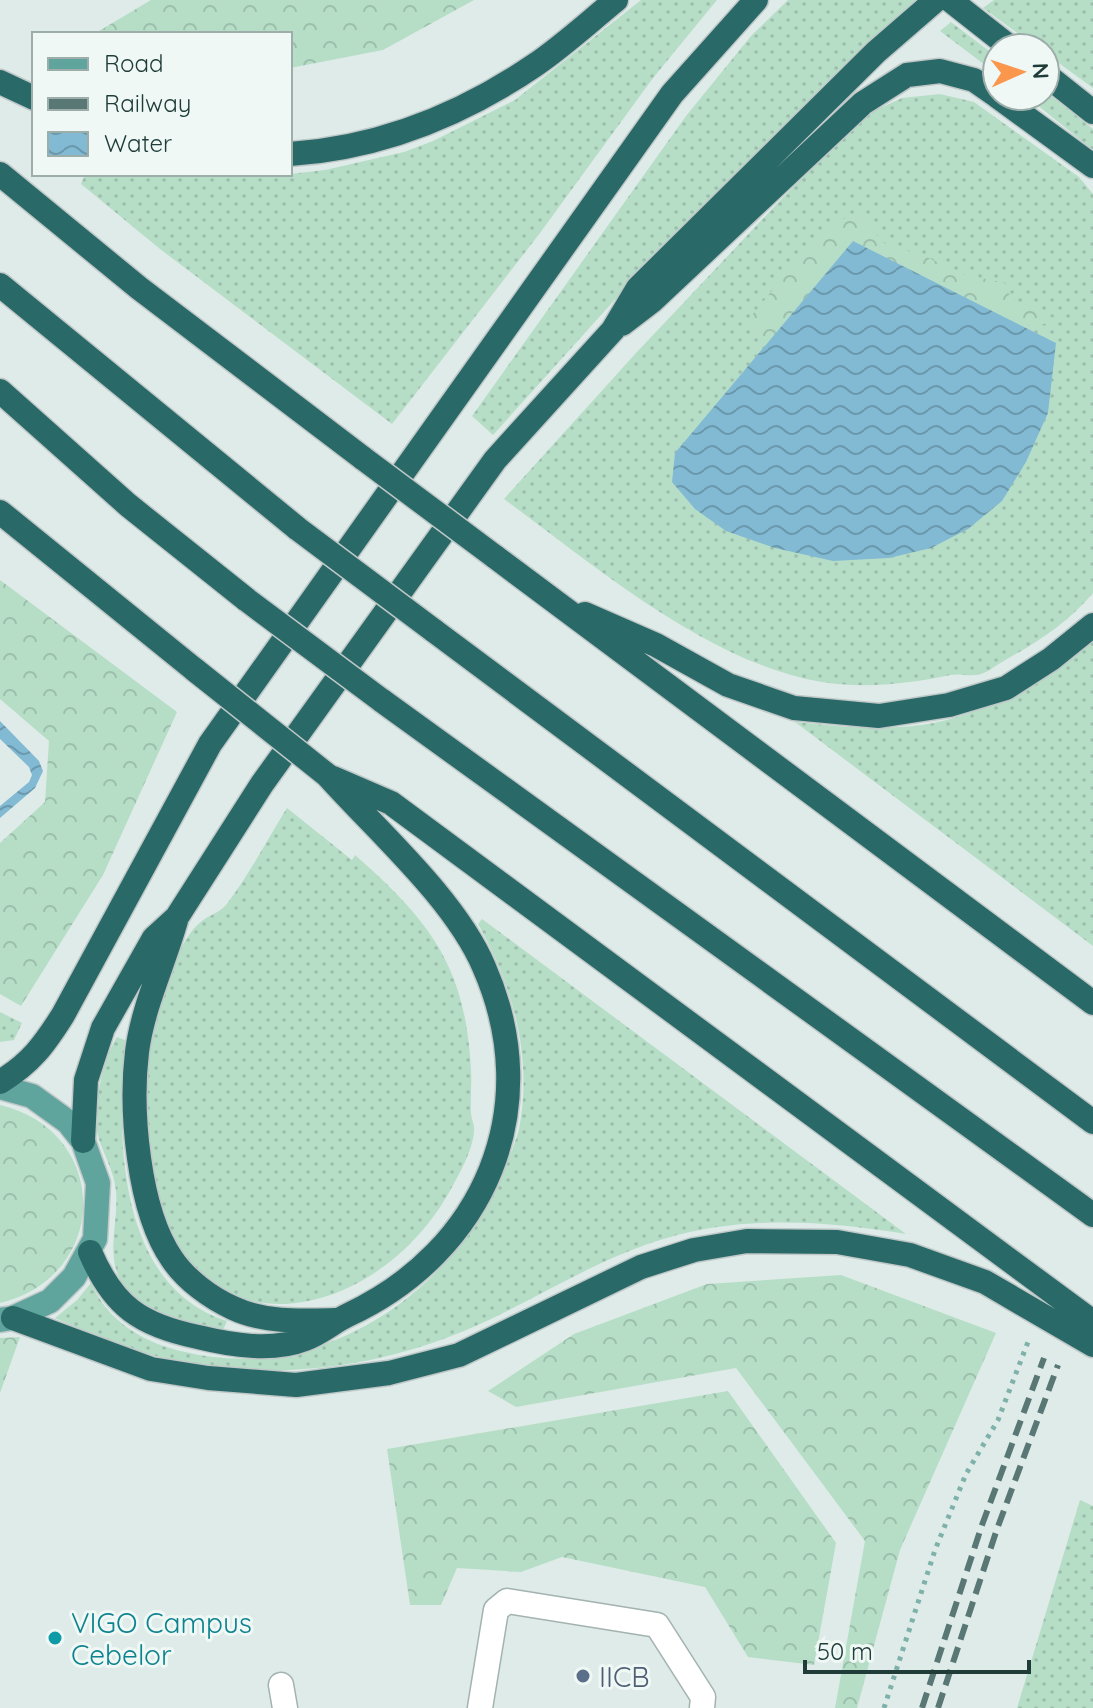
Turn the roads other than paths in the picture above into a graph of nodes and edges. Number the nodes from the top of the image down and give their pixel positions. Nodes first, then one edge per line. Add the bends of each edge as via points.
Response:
1 (616, 0) edge
2 (756, 0) edge
3 (936, 0) edge
4 (950, 0) edge
5 (991, 32) edge
6 (0, 82) edge
7 (981, 85) edge
8 (1061, 87) edge
9 (32, 97) edge
10 (1019, 112) edge
11 (1093, 112) edge
12 (292, 154) edge
13 (1093, 166) edge
14 (0, 174) edge
15 (0, 285) edge
16 (613, 330) junction
17 (0, 391) edge
18 (0, 512) edge
19 (545, 596) junction
20 (1093, 625) edge
21 (327, 775) junction
22 (177, 917) junction
23 (1093, 1003) edge
24 (0, 1084) edge
25 (1093, 1122) edge
26 (83, 1141) junction
27 (1093, 1215) edge
28 (90, 1252) junction
29 (6, 1319) edge
30 (338, 1320) junction
31 (1093, 1322) edge
32 (1093, 1345) edge
33 (480, 1708) edge
34 (702, 1708) edge

1 - 12 highway via 536,64 465,108 388,138
2 - 24 highway via 672,94 210,744 63,1015 39,1053
3 - 16 highway via 876,52 638,288
4 - 5 highway
6 - 9 highway
7 - 16 highway via 940,71 907,75 863,103 652,301
8 - 11 highway
10 - 13 highway
14 - 19 highway, bridge via 139,288
15 - 25 highway, bridge via 298,529
16 - 22 highway via 495,460 262,784
17 - 27 highway, bridge via 128,505 247,600
18 - 21 highway, bridge
19 - 20 highway via 656,645 728,685 794,708 879,716 949,705 1006,688
19 - 23 highway
21 - 30 highway via 457,919 499,1007 509,1063 508,1114 471,1211 412,1277
21 - 31 highway via 391,803
22 - 26 highway via 154,938 103,1028 86,1080
22 - 30 highway via 137,1051 135,1120 154,1224 172,1260 201,1289 235,1309 286,1322
24 - 26 main road via 32,1096 68,1122
26 - 28 main road via 98,1183
28 - 29 main road via 50,1301
28 - 30 highway via 111,1293 130,1311 172,1332 264,1346 305,1340
29 - 32 highway via 151,1369 296,1385 389,1373 459,1355 641,1267 694,1250 747,1241 837,1242 910,1255 985,1282
33 - 34 lane via 496,1610 507,1601 657,1625 703,1697

